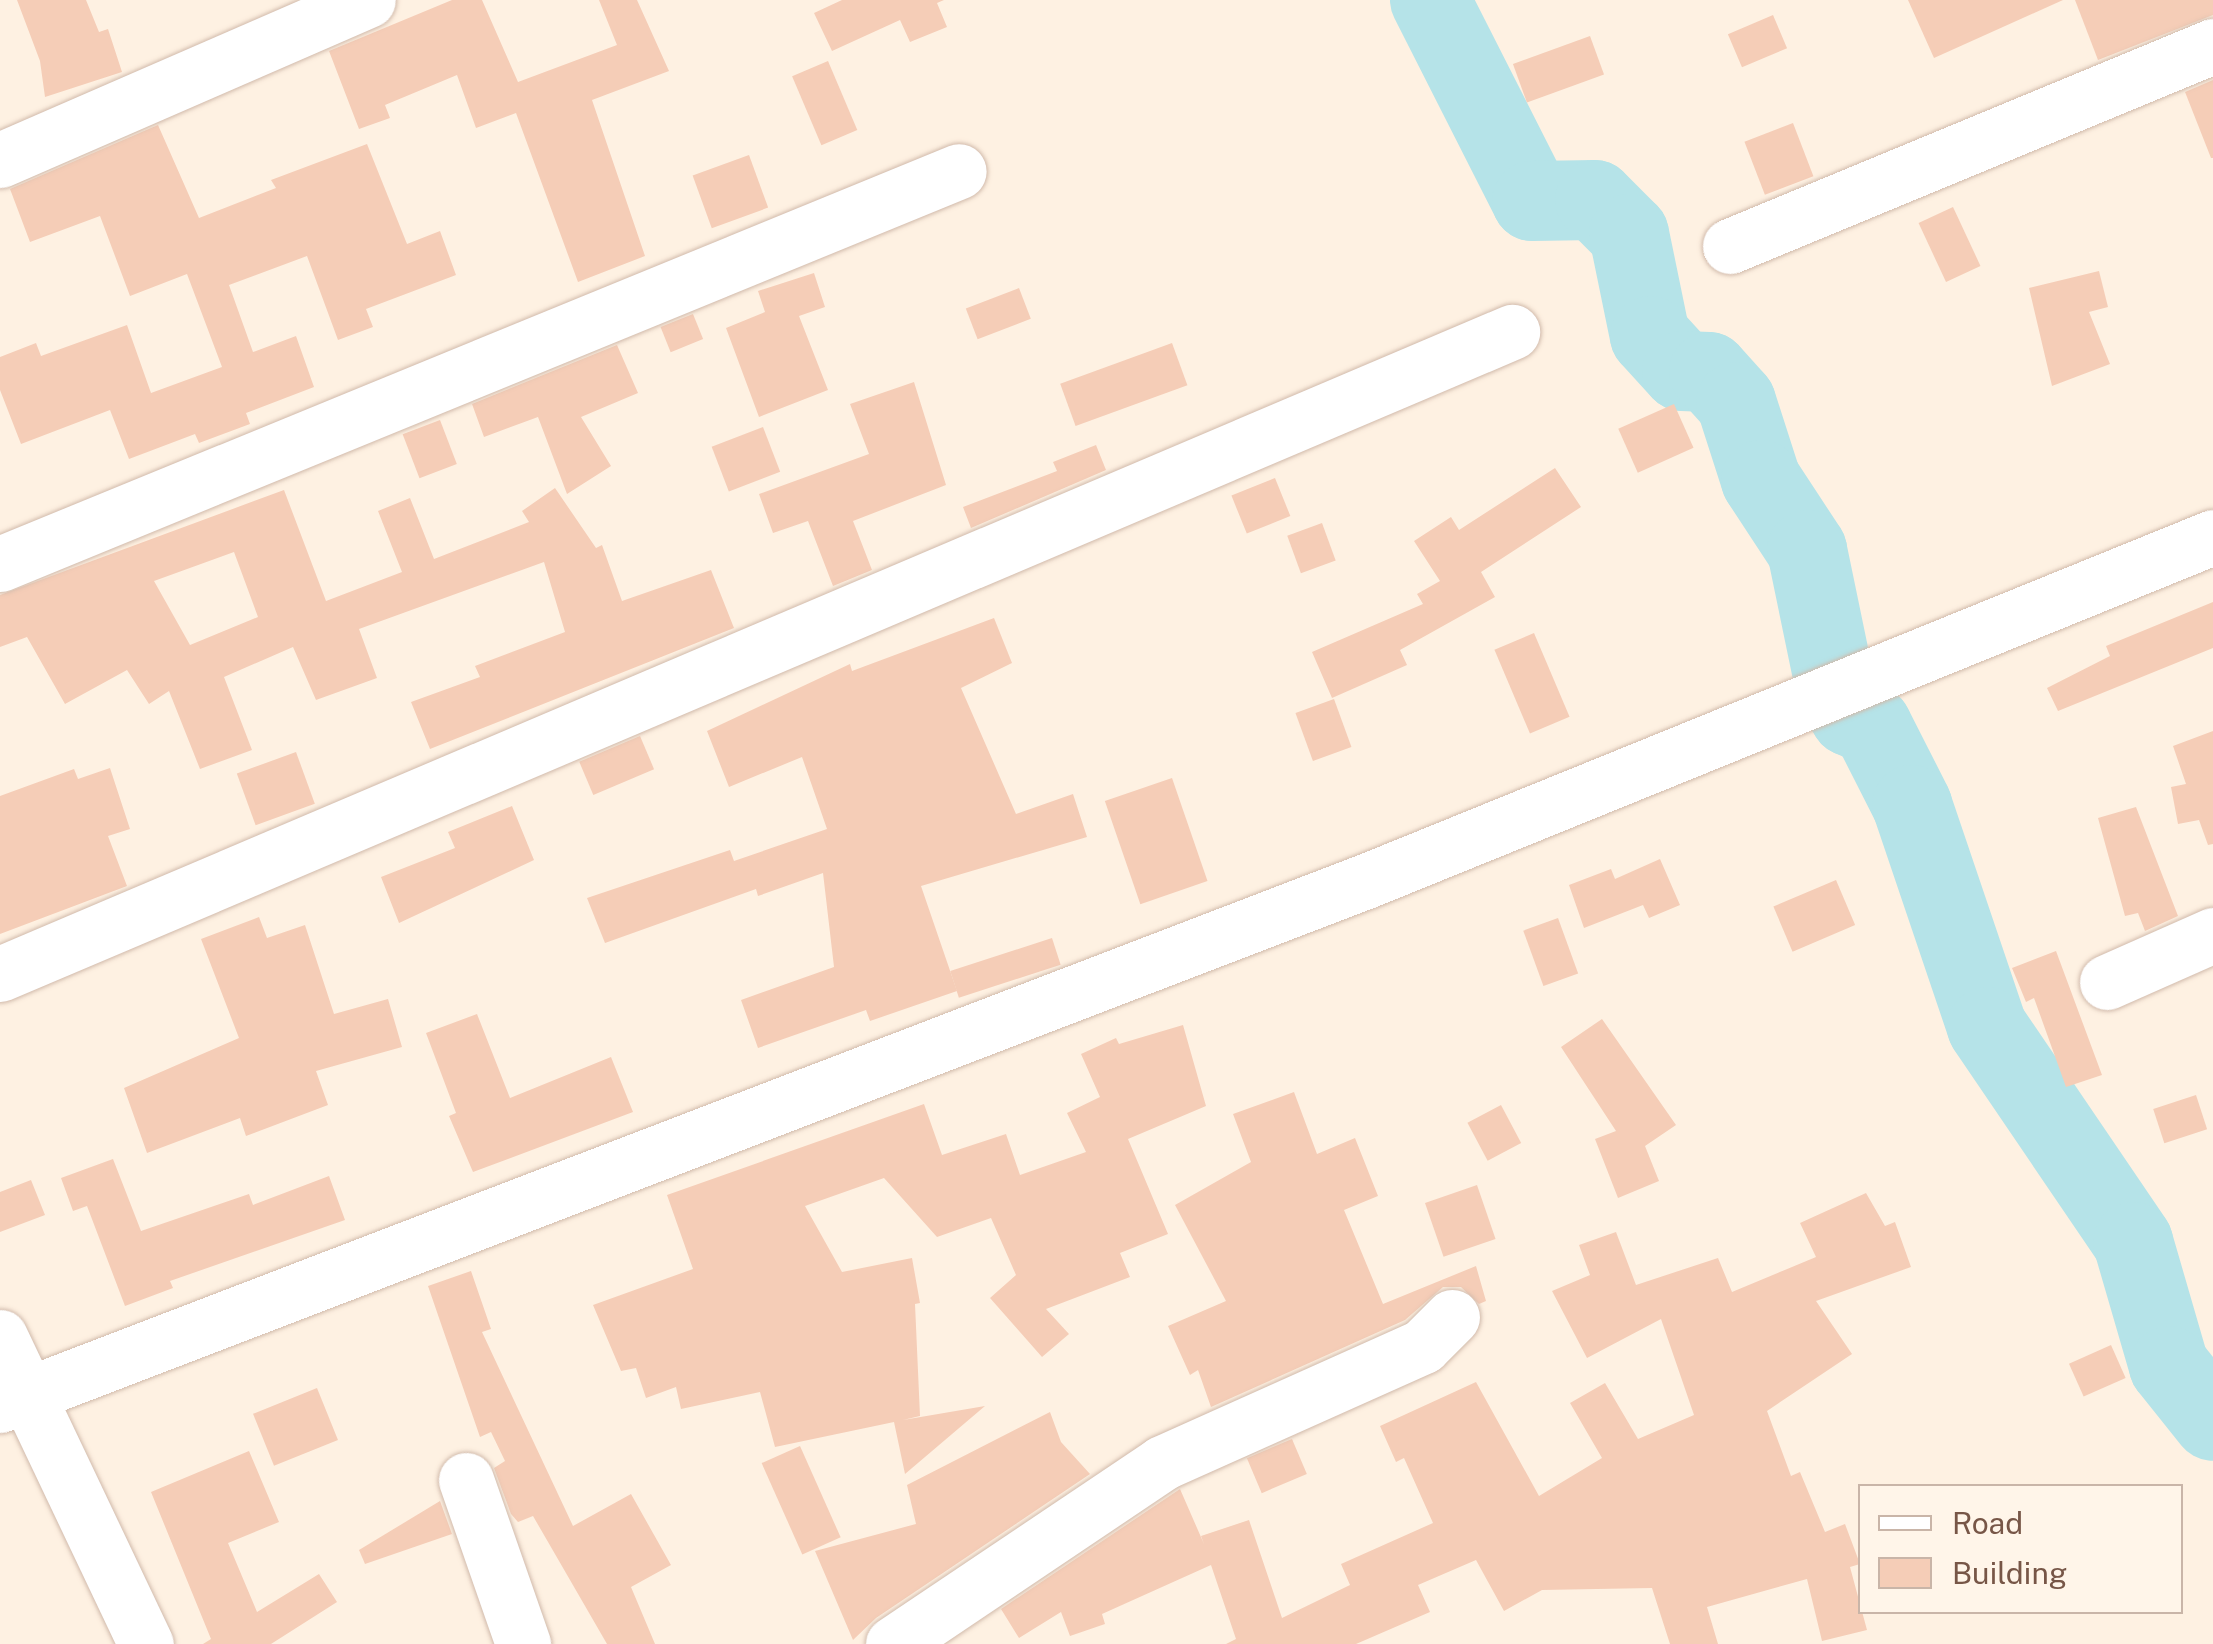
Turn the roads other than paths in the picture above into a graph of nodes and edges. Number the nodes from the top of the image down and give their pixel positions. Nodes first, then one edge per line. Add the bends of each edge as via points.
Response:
1 (368, 0) edge
2 (2213, 46) edge
3 (0, 160) edge
4 (959, 171) dead end
5 (1730, 246) dead end
6 (1512, 332) dead end
7 (2213, 537) edge
8 (0, 564) edge
9 (2213, 935) edge
10 (0, 974) edge
11 (2108, 982) dead end
12 (1452, 1317) dead end
13 (0, 1337) edge
14 (14, 1399) edge
15 (466, 1480) dead end
16 (146, 1644) edge
17 (523, 1644) edge
18 (893, 1644) edge

1 - 3 street
2 - 5 street
4 - 8 street
6 - 10 street
7 - 14 street via 1366,881
9 - 11 street
12 - 18 street via 1423,1346 1162,1462
13 - 14 street
14 - 16 street
15 - 17 street

